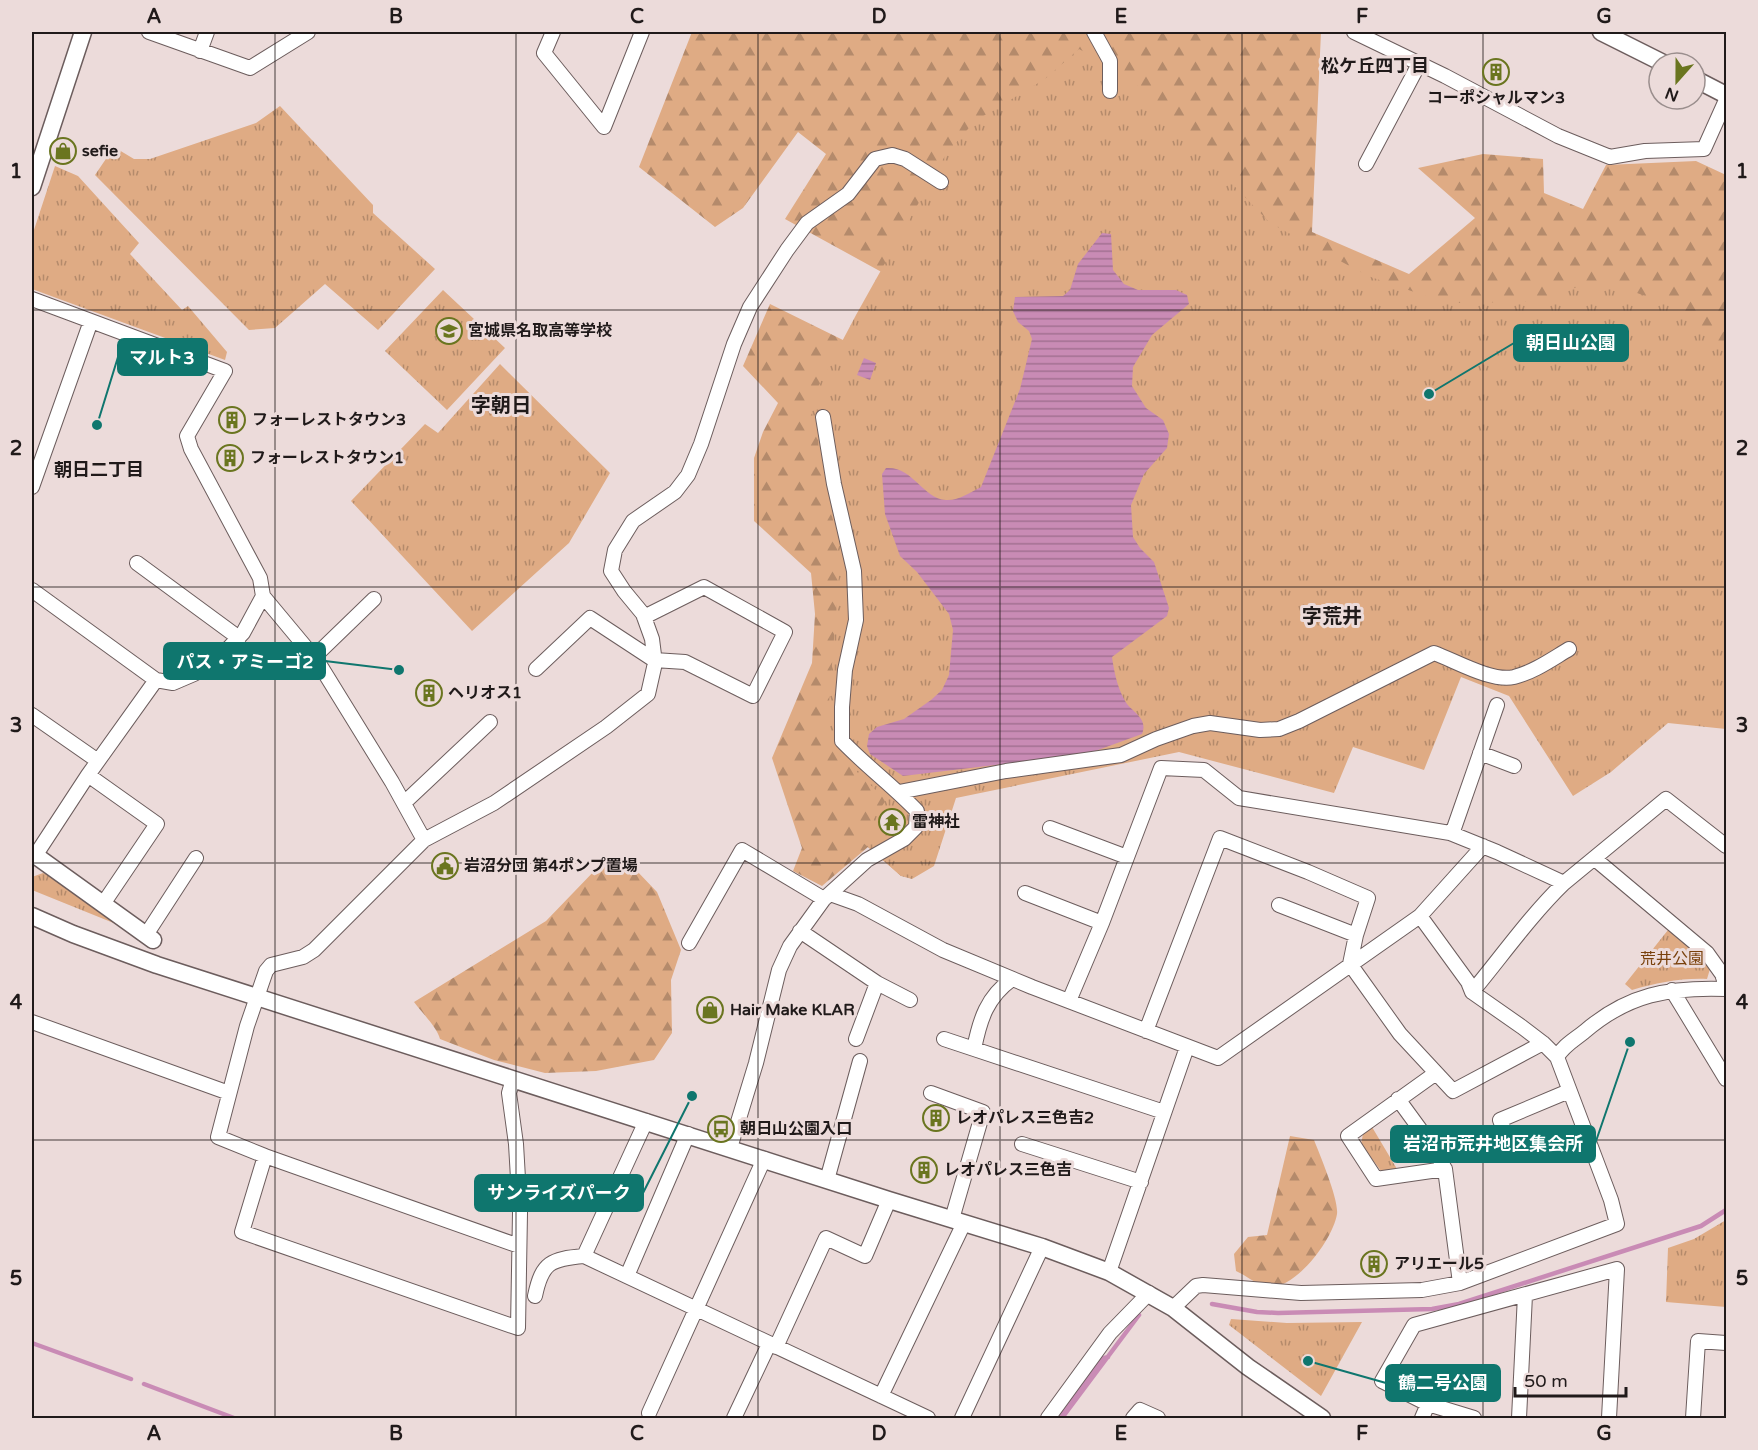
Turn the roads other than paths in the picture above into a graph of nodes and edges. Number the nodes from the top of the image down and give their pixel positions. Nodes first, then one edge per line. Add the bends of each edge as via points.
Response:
1 (83, 32) edge
2 (149, 32) edge
3 (207, 32) edge
4 (308, 32) edge
5 (553, 32) edge
6 (642, 32) edge
7 (1094, 32) edge
8 (1354, 32) edge
9 (1601, 32) edge
10 (200, 51) junction
11 (1647, 55) edge
12 (1419, 64) junction
13 (1707, 85) edge
14 (1110, 92) dead end
15 (1726, 95) edge
16 (1726, 100) edge
17 (1366, 164) dead end
18 (940, 182) dead end
19 (32, 188) edge
20 (32, 299) edge
21 (92, 321) junction
22 (823, 417) dead end
23 (32, 487) edge
24 (137, 563) dead end
25 (32, 590) edge
26 (263, 596) junction
27 (374, 599) dead end
28 (644, 616) junction
29 (239, 638) junction
30 (1569, 649) dead end
31 (314, 657) junction
32 (654, 660) junction
33 (536, 669) dead end
34 (156, 680) junction
35 (1497, 705) dead end
36 (32, 715) edge
37 (490, 722) dead end
38 (1480, 753) junction
39 (98, 761) junction
40 (1514, 766) dead end
41 (88, 775) junction
42 (899, 792) junction
43 (404, 803) junction
44 (1050, 828) dead end
45 (1452, 834) junction
46 (424, 840) junction
47 (1483, 846) junction
48 (1726, 846) edge
49 (33, 857) edge
50 (1127, 857) junction
51 (196, 858) dead end
52 (1595, 859) junction
53 (1564, 884) junction
54 (1025, 893) dead end
55 (827, 896) junction
56 (103, 904) junction
57 (1279, 905) dead end
58 (32, 916) edge
59 (1420, 916) junction
60 (1102, 923) junction
61 (800, 932) junction
62 (1356, 935) junction
63 (149, 937) joint
64 (688, 943) dead end
65 (1350, 964) junction
66 (1012, 979) junction
67 (877, 983) junction
68 (1726, 988) edge
69 (1672, 990) junction
70 (1472, 992) junction
71 (257, 996) junction
72 (909, 1000) dead end
73 (1069, 1001) junction
74 (32, 1022) edge
75 (1146, 1031) junction
76 (856, 1039) dead end
77 (944, 1039) dead end
78 (1543, 1043) junction
79 (1187, 1047) junction
80 (975, 1049) junction
81 (1557, 1057) junction
82 (860, 1061) dead end
83 (1436, 1073) junction
84 (513, 1079) junction
85 (1726, 1079) edge
86 (1569, 1091) junction
87 (229, 1093) junction
88 (931, 1093) dead end
89 (1398, 1099) junction
90 (1164, 1112) junction
91 (646, 1121) junction
92 (688, 1134) junction
93 (1022, 1144) dead end
94 (1511, 1147) dead end
95 (730, 1148) junction
96 (265, 1156) junction
97 (764, 1159) junction
98 (1445, 1169) junction
99 (827, 1180) junction
100 (1141, 1182) junction
101 (889, 1200) junction
102 (958, 1221) junction
103 (519, 1246) junction
104 (1042, 1247) junction
105 (584, 1256) junction
106 (1109, 1272) junction
107 (627, 1276) junction
108 (1460, 1283) junction
109 (1149, 1293) junction
110 (1525, 1295) junction
111 (535, 1296) dead end
112 (1173, 1308) junction
113 (696, 1309) junction
114 (1726, 1343) edge
115 (773, 1346) junction
116 (881, 1396) junction
117 (1428, 1404) junction
118 (649, 1413) dead end
119 (734, 1418) edge
120 (928, 1419) edge
121 (962, 1419) edge
122 (1048, 1419) edge
123 (1133, 1419) edge
124 (1158, 1419) edge
125 (1323, 1419) edge
126 (1422, 1419) edge
127 (1474, 1419) edge
128 (1519, 1419) edge
129 (1609, 1419) edge
130 (1693, 1419) edge

1 - 19 street
2 - 10 street
3 - 10 street
4 - 10 street via 250,68
5 - 6 street via 544,54 604,127
7 - 14 street via 1110,61
8 - 12 street
9 - 11 street
12 - 16 street via 1558,136 1610,158 1645,151 1704,149
12 - 17 street
13 - 15 street
18 - 28 street via 892,154 874,159 848,194 807,223 787,250 750,307 688,475 675,492 633,521 615,550 611,571
20 - 21 street
21 - 23 street
21 - 26 street via 225,370 188,436 191,449 260,578
22 - 42 street via 854,571 856,620 845,670 842,741
24 - 29 street
25 - 34 street
26 - 29 street
26 - 31 street
27 - 31 street
28 - 32 street
28 - 32 street via 704,586 785,632 753,696 685,662
29 - 34 street via 194,674 173,683
30 - 42 street via 1512,677 1485,675 1434,653 1279,729 1210,723 1156,739 1121,755 1006,771
31 - 43 street
32 - 33 street via 590,618
32 - 46 street via 648,694 606,727 494,803
34 - 39 street
35 - 38 street
36 - 39 street
37 - 43 street
38 - 40 street
38 - 45 street
39 - 41 street
41 - 49 street
41 - 56 street via 157,824
42 - 55 street via 917,811 916,827 904,839 867,860
43 - 46 street
44 - 50 street
45 - 47 street
45 - 50 street via 1239,798 1204,770 1161,768
46 - 71 street via 314,950 268,968
47 - 53 street
47 - 59 street
48 - 52 street via 1666,799
49 - 56 street
50 - 60 street
51 - 63 street
52 - 53 street
52 - 68 street via 1707,953 1722,974
53 - 70 street via 1540,906
54 - 60 street
55 - 61 street
55 - 64 street via 742,850
55 - 66 street via 858,904 943,950
56 - 63 street
57 - 62 street
58 - 71 street via 136,957
59 - 65 street
59 - 70 street
60 - 73 street
61 - 67 street
61 - 95 street via 780,970
62 - 65 street
62 - 75 street via 1368,898 1220,838
65 - 79 street via 1218,1058
65 - 83 street via 1400,1034
66 - 73 street
66 - 80 street via 998,989 984,1012
67 - 72 street
67 - 76 street
68 - 69 street
69 - 81 street via 1650,995 1600,1018
69 - 85 street
70 - 78 street
71 - 84 street
71 - 87 street
73 - 75 street
74 - 87 street
75 - 79 street
77 - 80 street
78 - 81 street
78 - 83 street via 1453,1091
79 - 90 street
80 - 90 street
81 - 86 street
82 - 99 street
83 - 89 street
84 - 91 street
84 - 103 street via 509,1093 516,1144
86 - 94 street via 1500,1120
86 - 108 street via 1617,1224
87 - 96 street via 218,1137
88 - 102 street via 983,1112
89 - 98 street
89 - 98 street via 1348,1136 1376,1179
90 - 100 street
91 - 92 street
91 - 105 street
92 - 95 street
92 - 107 street
93 - 100 street
95 - 97 street
96 - 103 street
96 - 103 street via 242,1232 518,1328
97 - 99 street
97 - 113 street
98 - 108 street
99 - 101 street
100 - 106 street
101 - 102 street
101 - 115 street via 865,1256 826,1238
102 - 104 street
102 - 116 street
104 - 106 street
104 - 121 street
105 - 107 street
105 - 111 street via 557,1259 546,1266
106 - 109 street
107 - 113 street
108 - 112 street via 1393,1292 1301,1293 1203,1285 1196,1286
109 - 112 street
109 - 122 street via 1110,1333
110 - 117 street via 1414,1325 1382,1381
110 - 128 street
110 - 129 street via 1617,1269
112 - 125 street
113 - 115 street
113 - 118 street
114 - 130 street via 1698,1341
115 - 116 street
115 - 119 street
116 - 120 street
117 - 126 street
117 - 127 street
123 - 124 street via 1140,1410

